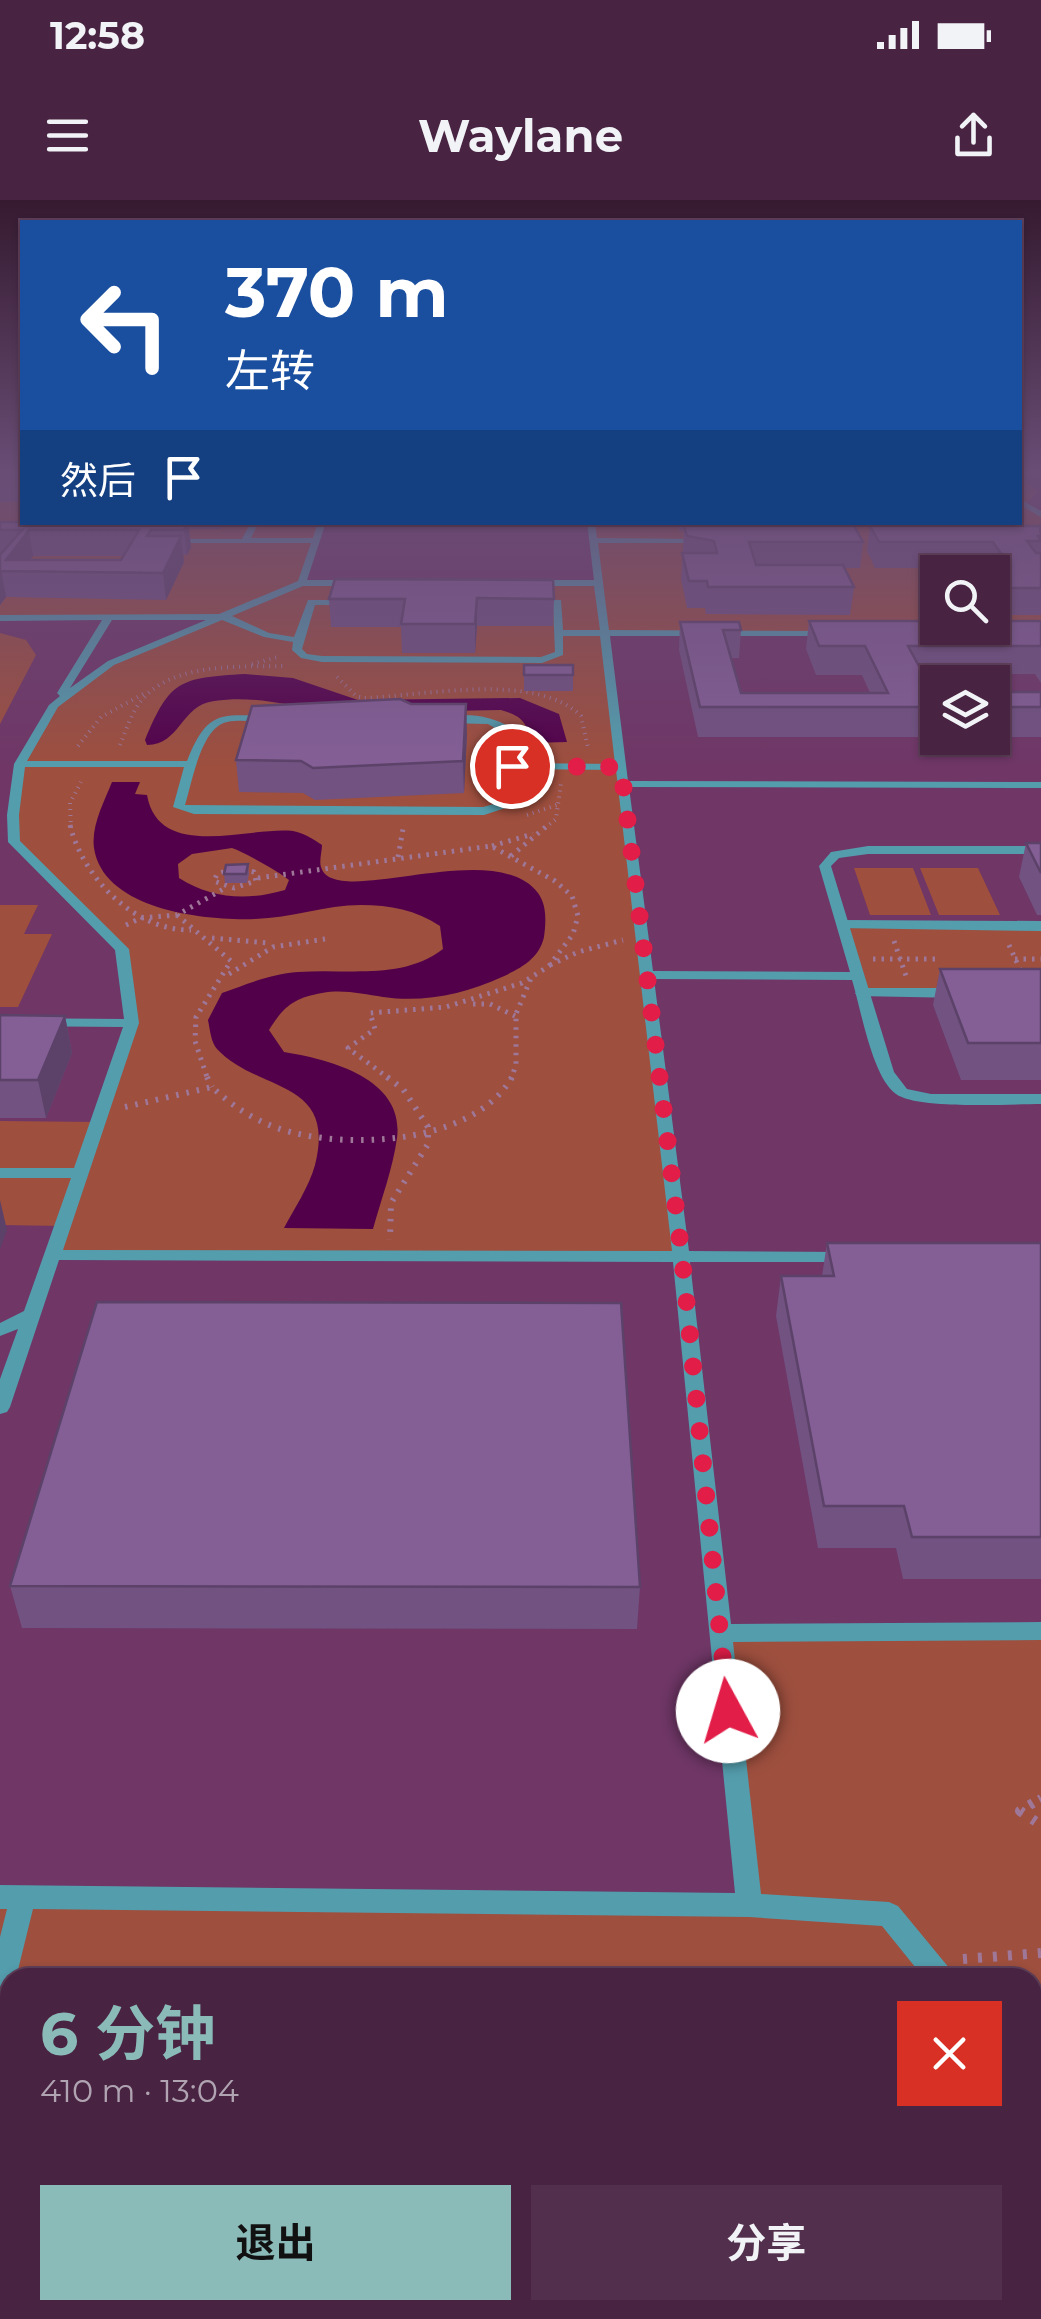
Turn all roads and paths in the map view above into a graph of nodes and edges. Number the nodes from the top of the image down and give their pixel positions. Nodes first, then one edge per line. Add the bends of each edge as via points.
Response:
1 (306, 570) edge
2 (596, 570) edge
3 (302, 583) junction
4 (373, 583) edge
5 (520, 583) edge
6 (597, 583) junction
7 (366, 602) edge
8 (519, 602) edge
9 (109, 617) junction
10 (228, 617) junction
11 (0, 618) edge
12 (843, 632) edge
13 (558, 633) junction
14 (606, 633) junction
15 (298, 646) junction
16 (292, 666) dead end
17 (236, 668) junction
18 (330, 673) dead end
19 (164, 684) junction
20 (408, 698) junction
21 (54, 704) junction
22 (405, 716) joint
23 (292, 719) edge
24 (20, 764) junction
25 (68, 764) junction
26 (90, 764) junction
27 (110, 764) junction
28 (191, 764) junction
29 (512, 766) junction
30 (562, 766) junction
31 (589, 766) junction
32 (622, 775) junction
33 (1041, 785) edge
34 (536, 833) junction
35 (7, 842) edge
36 (491, 846) junction
37 (1041, 850) edge
38 (511, 856) junction
39 (258, 878) junction
40 (228, 888) junction
41 (178, 915) junction
42 (141, 918) junction
43 (842, 925) junction
44 (889, 925) junction
45 (926, 925) junction
46 (1000, 926) junction
47 (1041, 926) edge
48 (192, 930) junction
49 (107, 934) junction
50 (210, 938) junction
51 (643, 938) junction
52 (326, 939) dead end
53 (294, 940) junction
54 (852, 959) junction
55 (900, 959) junction
56 (940, 959) junction
57 (1015, 959) junction
58 (1041, 959) edge
59 (549, 966) junction
60 (228, 975) junction
61 (648, 976) junction
62 (532, 977) junction
63 (1026, 982) edge
64 (860, 984) junction
65 (912, 993) junction
66 (953, 993) junction
67 (972, 993) edge
68 (462, 1003) junction
69 (515, 1016) junction
70 (0, 1022) edge
71 (132, 1023) junction
72 (212, 1087) junction
73 (1041, 1099) edge
74 (101, 1112) junction
75 (428, 1132) junction
76 (0, 1173) edge
77 (80, 1173) junction
78 (52, 1255) junction
79 (390, 1256) junction
80 (682, 1257) junction
81 (861, 1257) edge
82 (31, 1315) junction
83 (0, 1330) edge
84 (0, 1407) edge
85 (1041, 1631) edge
86 (720, 1633) junction
87 (1041, 1798) edge
88 (1041, 1824) edge
89 (11, 1897) edge
90 (749, 1905) junction
91 (1041, 1953) edge
92 (922, 1954) junction
93 (3, 1968) edge
94 (933, 1968) edge

1 - 3 lane
2 - 6 lane
3 - 4 lane
3 - 10 lane
5 - 6 lane
6 - 14 lane
7 - 15 lane via 311,602
8 - 13 lane via 558,602
9 - 10 lane
9 - 11 lane
9 - 21 lane
10 - 15 lane
10 - 21 lane via 111,663
12 - 14 lane
13 - 14 lane
13 - 15 lane via 560,653 542,660 322,659
14 - 32 lane
15 - 17 path
16 - 17 path
17 - 19 path
18 - 20 path via 356,696
19 - 25 path via 101,717
19 - 27 path via 142,698
20 - 22 path
20 - 31 path via 474,690 561,702 586,725
21 - 24 lane
22 - 29 lane via 505,726 512,734
23 - 28 lane via 216,721 205,728
24 - 25 lane
24 - 35 lane
25 - 26 lane
26 - 27 lane
26 - 42 path via 69,805 74,840 100,885
27 - 28 lane
28 - 29 lane via 179,807 194,810 484,811 512,803
29 - 30 lane
30 - 31 lane
30 - 34 path via 556,819
31 - 32 lane
32 - 33 lane
32 - 51 lane
34 - 36 path
34 - 38 path
35 - 49 lane
36 - 38 path
36 - 39 path
37 - 43 lane via 868,850 835,856 825,866
38 - 59 path via 572,896 578,916 573,934
39 - 40 path
39 - 40 path via 249,870 228,869 214,881
40 - 41 path
41 - 42 path
41 - 48 path
42 - 48 path via 164,930
42 - 49 path
43 - 44 street
43 - 54 lane
44 - 45 street
44 - 55 path
45 - 46 street
45 - 56 path
46 - 47 street
46 - 57 path
48 - 50 path
49 - 71 lane via 122,949
50 - 53 path
50 - 60 path via 232,961
51 - 59 path via 609,942
51 - 61 lane
52 - 53 path
53 - 60 path via 272,944
54 - 55 path
54 - 64 lane
55 - 56 path
55 - 65 path
56 - 66 path
57 - 58 path
57 - 63 path
59 - 62 path
60 - 72 path via 205,997 195,1020 193,1041
61 - 64 lane
61 - 80 lane
62 - 68 path
62 - 69 path
64 - 65 street
64 - 73 lane via 888,1072 902,1092 931,1099
65 - 66 street
66 - 67 street
68 - 69 path via 490,1004
68 - 75 path via 370,1014 376,1029 348,1048 403,1088
69 - 75 path via 518,1058 510,1084 487,1108
70 - 71 lane
71 - 74 lane
72 - 74 path
72 - 75 path via 264,1124 319,1137
74 - 77 lane
75 - 79 path via 428,1144 391,1203
76 - 77 lane
77 - 78 lane
78 - 79 lane
78 - 82 lane
79 - 80 lane
80 - 81 lane
80 - 86 lane
82 - 83 lane
82 - 84 lane
85 - 86 lane
86 - 90 lane
87 - 88 path via 1020,1810
89 - 90 lane
89 - 93 lane
90 - 92 lane via 889,1914
91 - 92 path via 976,1961
92 - 94 lane

